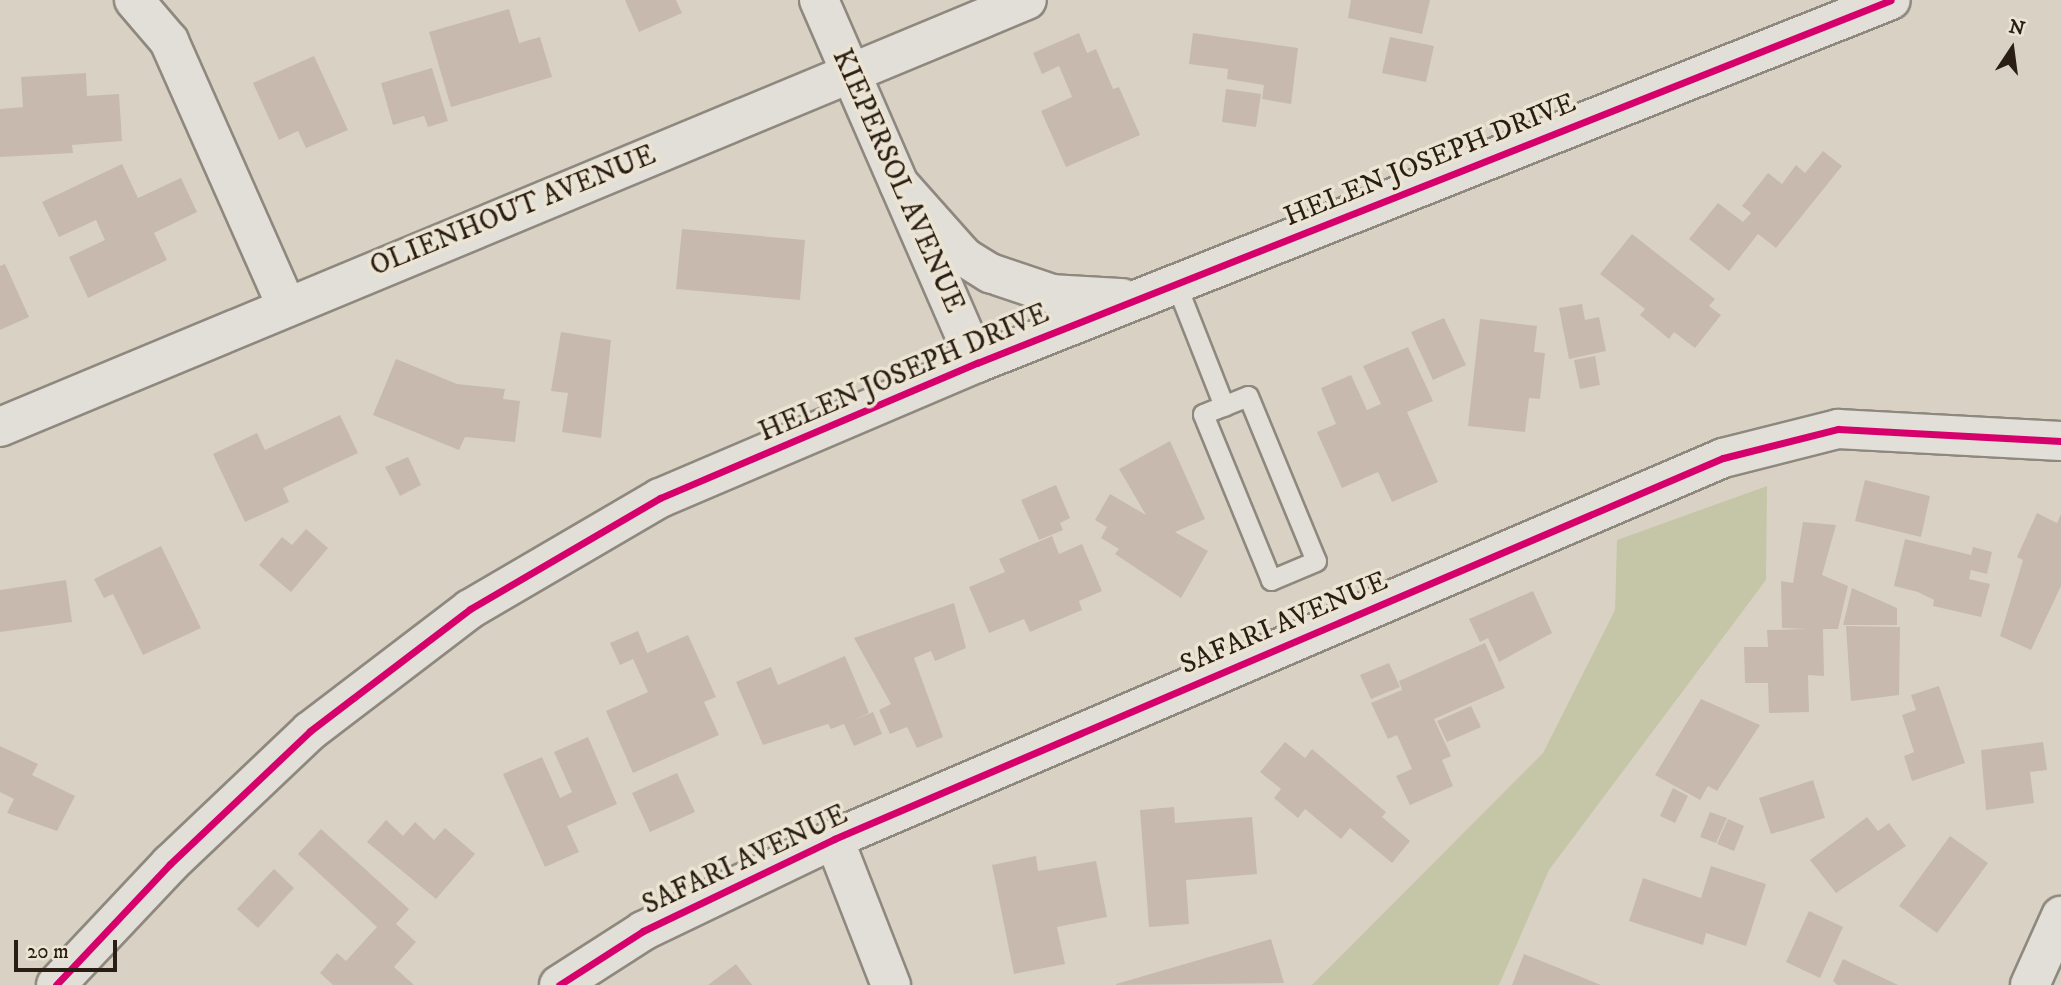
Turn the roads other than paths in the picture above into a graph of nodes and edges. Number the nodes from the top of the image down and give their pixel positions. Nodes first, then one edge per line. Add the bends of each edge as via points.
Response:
1 (134, 0) edge
2 (820, 0) edge
3 (1027, 0) edge
4 (1891, 0) edge
5 (850, 72) junction
6 (899, 184) junction
7 (1159, 291) junction
8 (286, 305) junction
9 (977, 363) junction
10 (1224, 406) junction
11 (0, 426) edge
12 (2061, 441) edge
13 (834, 839) junction
14 (2061, 916) edge
15 (56, 985) edge
16 (559, 985) edge
17 (891, 985) edge
18 (2030, 985) edge

1 - 8 street via 169,41
2 - 5 street, KIEPERSOL AVENUE
3 - 5 street, OLIENHOUT AVENUE
4 - 7 street, HELEN JOSEPH DRIVE
5 - 6 street, KIEPERSOL AVENUE
5 - 8 street, OLIENHOUT AVENUE
6 - 7 street via 964,257 990,273 1082,299
6 - 9 street, KIEPERSOL AVENUE
7 - 9 street, HELEN JOSEPH DRIVE
7 - 10 lane
8 - 11 street, OLIENHOUT AVENUE
9 - 15 street, HELEN JOSEPH DRIVE via 660,498 470,609 310,731 170,863
10 - 10 lane via 1248,396 1316,561 1271,580 1203,414
12 - 13 street, SAFARI AVENUE via 1900,428 1838,429 1768,444
13 - 16 street, SAFARI AVENUE via 643,931
13 - 17 street
14 - 18 street

